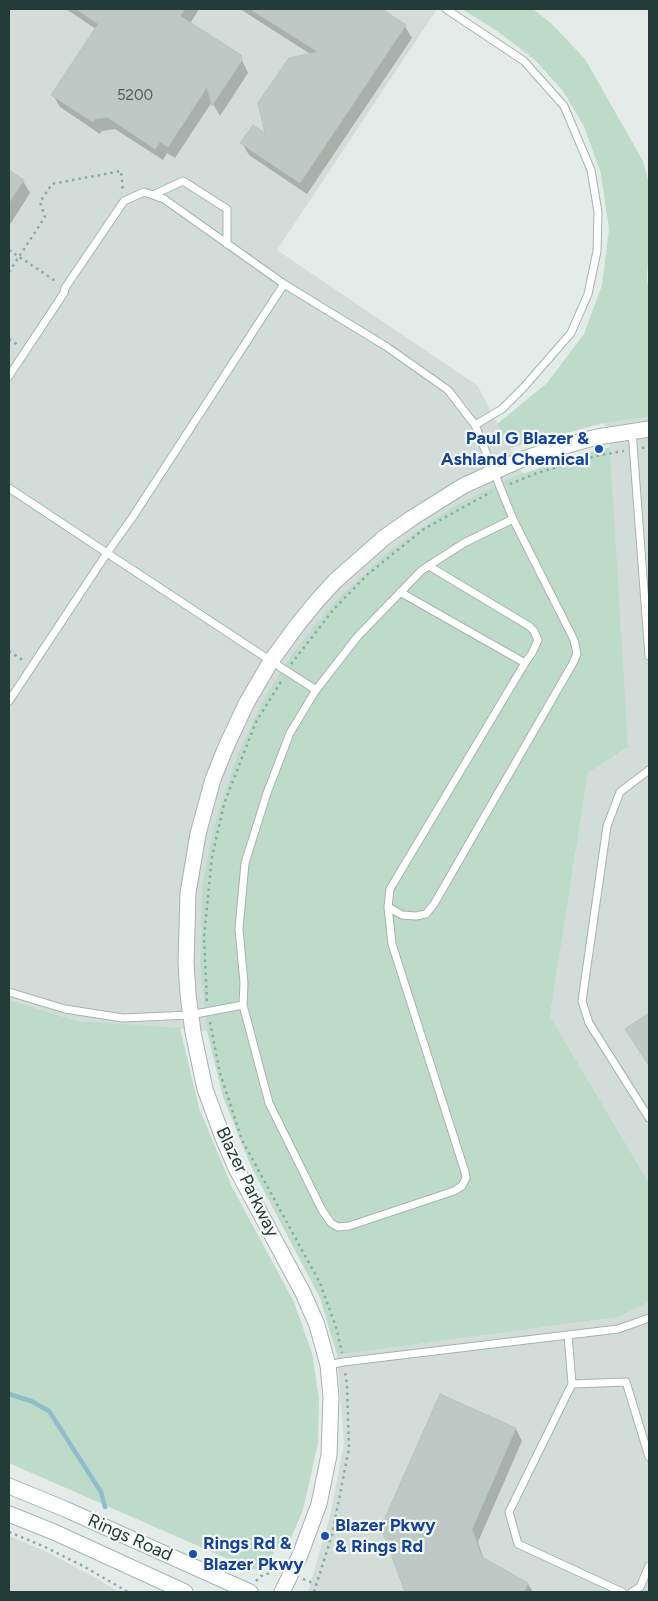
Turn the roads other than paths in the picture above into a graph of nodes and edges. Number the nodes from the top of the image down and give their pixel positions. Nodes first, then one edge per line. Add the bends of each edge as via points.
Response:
1 (446, 9) edge
2 (153, 195) junction
3 (227, 244) junction
4 (284, 284) junction
5 (9, 376) edge
6 (475, 425) junction
7 (649, 429) edge
8 (632, 431) junction
9 (494, 472) junction
10 (9, 488) edge
11 (513, 519) junction
12 (107, 553) junction
13 (429, 566) junction
14 (400, 592) junction
15 (649, 656) edge
16 (271, 661) junction
17 (525, 663) junction
18 (316, 690) junction
19 (9, 701) edge
20 (649, 770) edge
21 (388, 908) junction
22 (9, 992) edge
23 (243, 1005) junction
24 (190, 1015) junction
25 (649, 1118) edge
26 (649, 1318) edge
27 (568, 1335) junction
28 (328, 1365) junction
29 (572, 1384) junction
30 (649, 1457) edge
31 (9, 1486) edge
32 (9, 1514) edge
33 (649, 1566) edge
34 (185, 1592) edge
35 (250, 1592) edge
36 (282, 1592) edge
37 (622, 1592) edge
38 (632, 1592) edge

1 - 6 lane via 524,61 564,106 591,170 598,212 597,251 588,294 571,333 502,409
2 - 3 lane via 164,199
2 - 3 lane via 183,181 227,209
2 - 5 lane via 144,192 124,201
3 - 4 lane
4 - 6 lane via 387,347 448,390
4 - 12 lane
6 - 9 lane
7 - 8 street, Blazer Parkway
8 - 9 street, Blazer Parkway via 550,450
8 - 15 lane
9 - 11 lane
9 - 16 street, Blazer Parkway via 463,486 385,537 316,602
10 - 12 lane
11 - 13 lane via 464,543
11 - 21 lane via 574,640 577,654 434,904 426,914 416,916 402,915
12 - 16 lane
12 - 19 lane
13 - 14 lane
13 - 17 lane via 534,631 538,640
14 - 17 lane
14 - 18 lane via 358,636
16 - 18 lane
16 - 24 street, Blazer Parkway via 226,747 213,778 198,834 188,893 186,935
17 - 21 lane via 390,889
18 - 23 lane via 290,733 245,863 239,928
20 - 25 lane via 620,792 607,826 582,1001 589,1023
21 - 23 lane via 392,944 465,1172 462,1186 454,1192 349,1226 338,1227 331,1223 269,1103
22 - 24 lane via 65,1009 123,1018
23 - 24 lane
24 - 28 street, Blazer Parkway via 205,1089 223,1138 303,1293 317,1325
26 - 27 lane via 618,1329
27 - 28 lane
27 - 29 lane
28 - 36 street, Blazer Parkway via 330,1431 325,1480 311,1528
29 - 30 lane via 626,1382
29 - 37 lane via 509,1512 518,1544
31 - 35 street, Rings Road
32 - 34 street, Rings Road
33 - 38 lane via 640,1586

